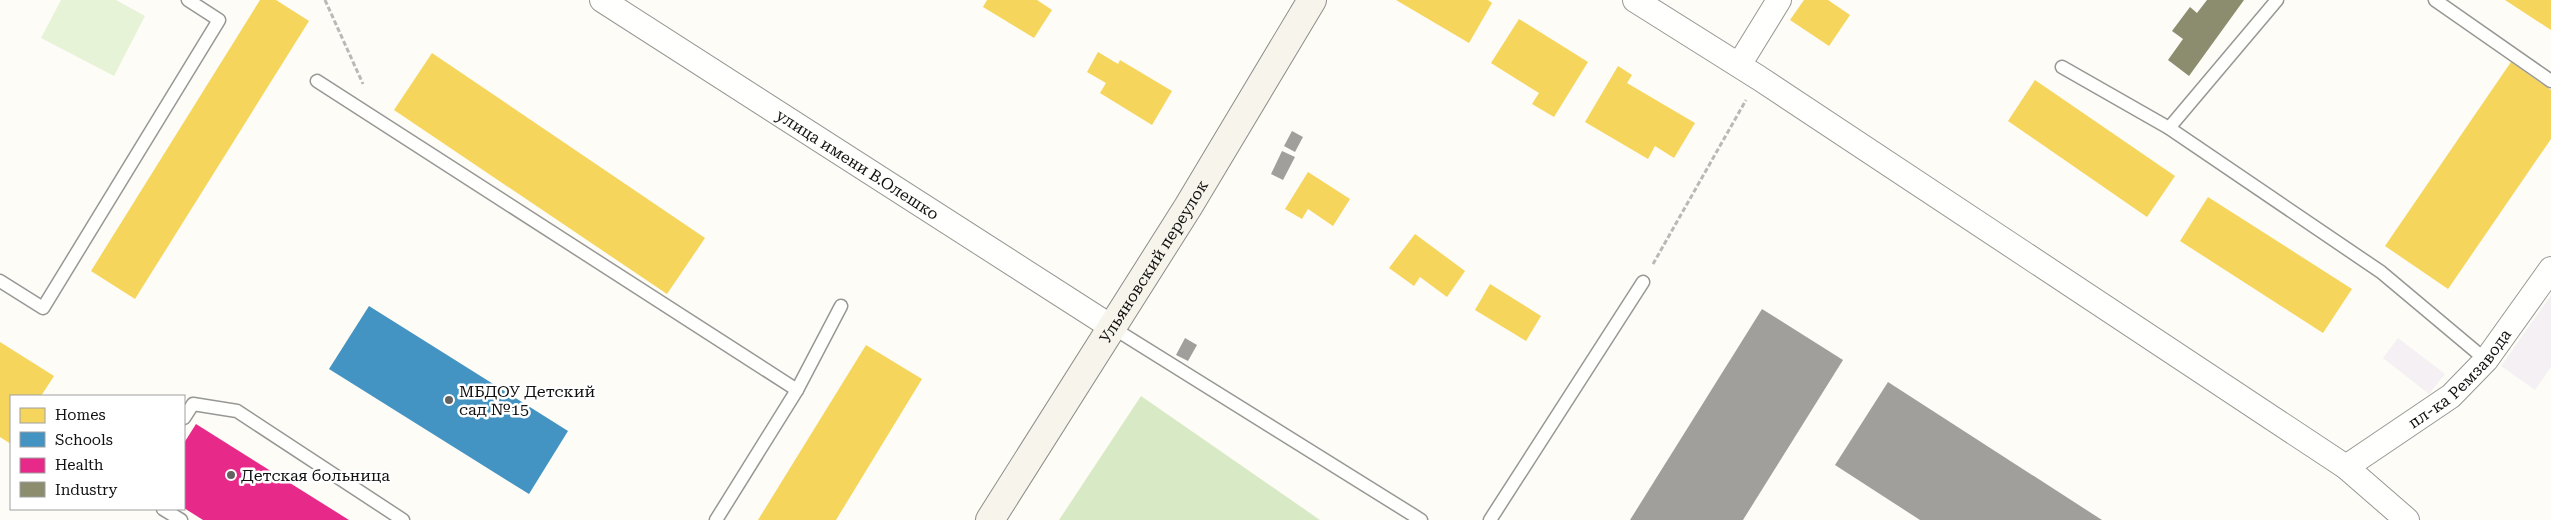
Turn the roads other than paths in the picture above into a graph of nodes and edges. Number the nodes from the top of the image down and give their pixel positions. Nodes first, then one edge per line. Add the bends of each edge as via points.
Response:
1 (188, 0) edge
2 (602, 0) edge
3 (1312, 0) edge
4 (1635, 0) edge
5 (1778, 0) edge
6 (2277, 0) edge
7 (2435, 0) edge
8 (2062, 67) dead end
9 (1749, 71) junction
10 (317, 81) dead end
11 (2551, 81) edge
12 (2169, 128) junction
13 (2551, 268) edge
14 (0, 281) edge
15 (1642, 282) road end
16 (840, 306) dead end
17 (1113, 328) junction
18 (2486, 360) junction
19 (797, 390) junction
20 (185, 416) edge
21 (2346, 466) junction
22 (165, 510) edge
23 (180, 520) edge
24 (403, 520) edge
25 (716, 520) edge
26 (990, 520) edge
27 (1421, 520) edge
28 (1490, 520) edge
29 (2407, 520) edge

1 - 14 lane via 219,20 43,308
2 - 17 street, улица имени В.Олешко
3 - 17 main road, Ульяновский переулок
4 - 9 street
5 - 9 street
6 - 12 lane
7 - 11 lane
8 - 12 lane
9 - 21 street
10 - 19 lane
12 - 18 lane via 2381,272
13 - 18 street, пл-ка Ремзавода
15 - 28 lane
16 - 19 lane
17 - 26 main road, Ульяновский переулок
17 - 27 lane
18 - 21 street, пл-ка Ремзавода via 2451,396
19 - 25 lane
20 - 24 lane via 193,404 237,411
21 - 29 street
22 - 23 lane

